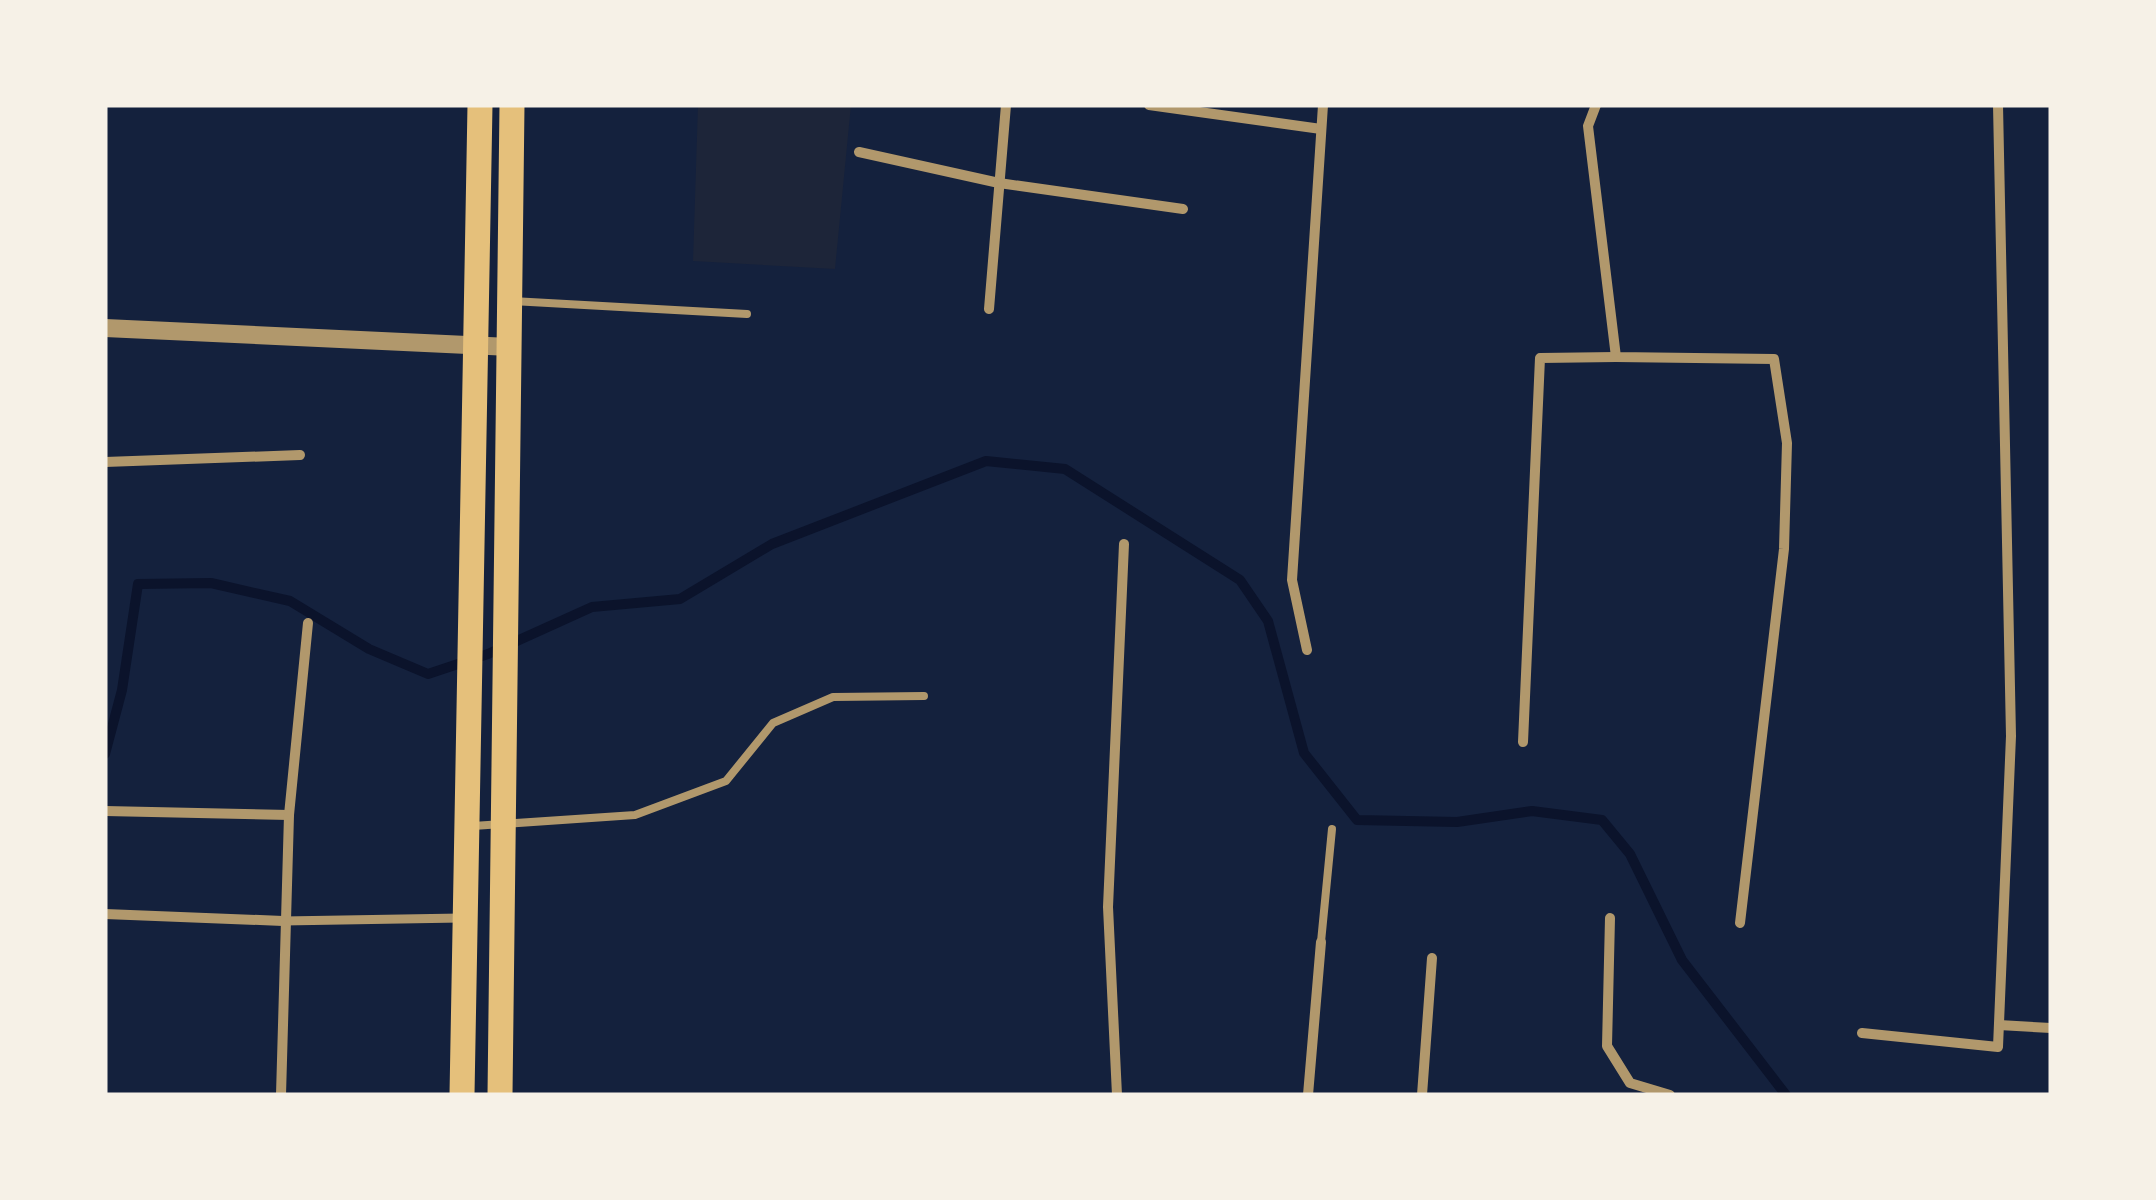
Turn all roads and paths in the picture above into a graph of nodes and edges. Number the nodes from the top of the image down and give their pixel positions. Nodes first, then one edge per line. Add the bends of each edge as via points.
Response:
1 (480, 105) edge
2 (512, 105) edge
3 (1006, 105) edge
4 (1149, 105) edge
5 (1323, 105) edge
6 (1596, 105) edge
7 (1998, 105) edge
8 (1184, 106) edge
9 (1321, 129) junction
10 (859, 152) dead end
11 (998, 183) junction
12 (1183, 209) dead end
13 (508, 300) junction
14 (989, 309) dead end
15 (747, 314) dead end
16 (105, 328) edge
17 (476, 346) junction
18 (511, 346) junction
19 (1616, 357) junction
20 (300, 455) dead end
21 (105, 462) edge
22 (1124, 544) dead end
23 (308, 623) dead end
24 (1307, 650) dead end
25 (924, 696) dead end
26 (1523, 742) dead end
27 (105, 811) edge
28 (289, 815) junction
29 (501, 824) junction
30 (464, 826) junction
31 (1332, 829) dead end
32 (105, 914) edge
33 (462, 918) junction
34 (1610, 918) dead end
35 (284, 920) junction
36 (1740, 923) dead end
37 (1322, 942) joint
38 (1432, 958) dead end
39 (1999, 1024) junction
40 (2051, 1028) edge
41 (1862, 1033) dead end
42 (499, 1036) junction
43 (460, 1038) junction
44 (281, 1095) edge
45 (462, 1095) edge
46 (500, 1095) edge
47 (1117, 1095) edge
48 (1308, 1095) edge
49 (1422, 1095) edge
50 (1670, 1095) edge

1 - 17 main road
2 - 13 main road
3 - 11 street
4 - 8 street
5 - 9 street
6 - 19 street via 1588,126
7 - 39 street via 2011,736
8 - 9 street
9 - 24 street via 1292,580
10 - 11 street
11 - 12 street
11 - 14 street
13 - 15 lane
13 - 18 main road
16 - 17 street
17 - 18 street
17 - 30 main road
18 - 29 main road
19 - 26 street via 1540,358
19 - 36 street via 1774,359 1787,443 1784,549
20 - 21 street
22 - 47 street via 1108,907
23 - 28 street
25 - 29 lane via 833,697 772,723 726,781 635,816
27 - 28 street
28 - 35 street
29 - 30 lane
29 - 42 main road
30 - 33 main road
31 - 37 lane
32 - 35 street
33 - 35 street
33 - 43 main road
34 - 50 street via 1607,1046 1630,1082
35 - 44 street
37 - 48 street
38 - 49 street
39 - 40 street
39 - 41 street via 1998,1047
42 - 43 main road
42 - 46 main road
43 - 45 main road

